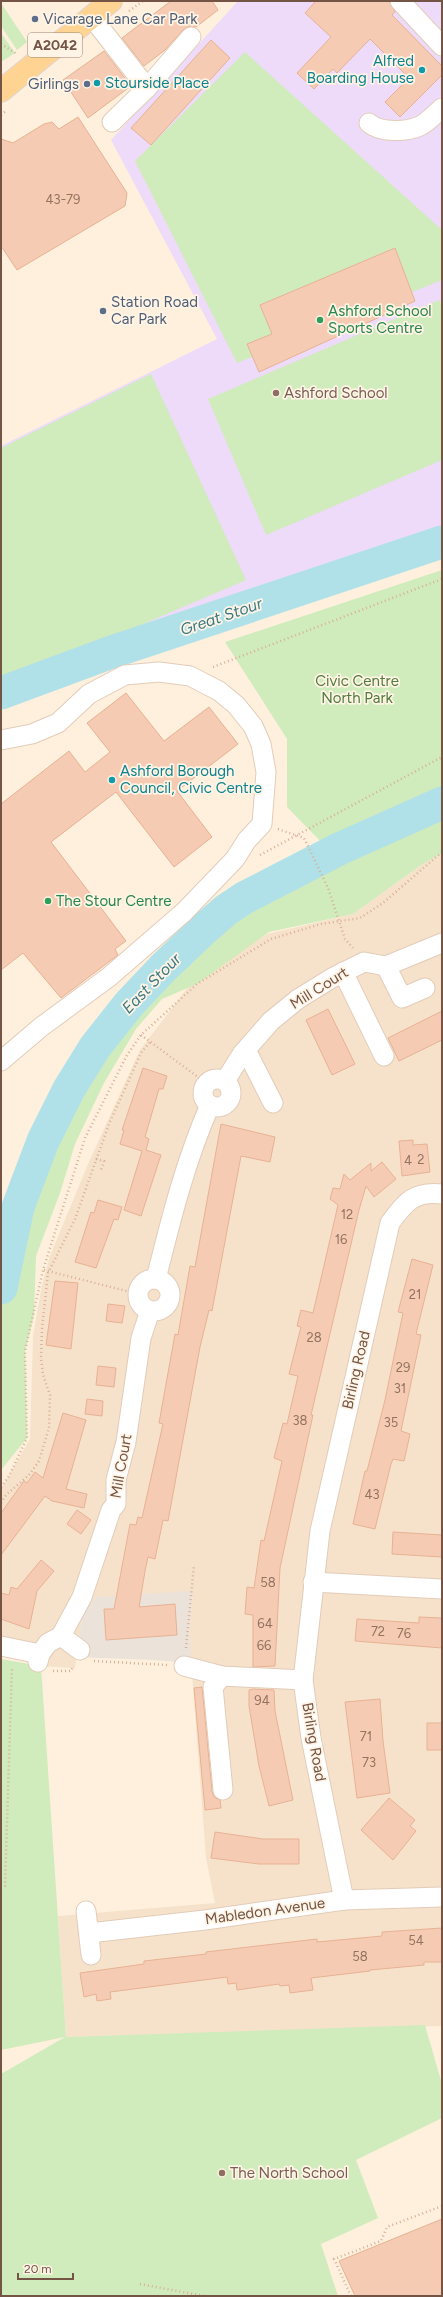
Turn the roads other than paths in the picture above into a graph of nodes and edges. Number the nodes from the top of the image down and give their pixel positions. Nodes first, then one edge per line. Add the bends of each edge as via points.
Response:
1 (400, 1) edge
2 (118, 8) edge
3 (91, 16) junction
4 (191, 37) dead end
5 (442, 46) edge
6 (147, 88) junction
7 (1, 91) edge
8 (442, 108) edge
9 (112, 122) dead end
10 (369, 123) dead end
11 (1, 732) edge
12 (32, 734) junction
13 (1, 740) edge
14 (442, 943) edge
15 (386, 966) junction
16 (343, 972) junction
17 (425, 988) dead end
18 (246, 1050) junction
19 (384, 1056) dead end
20 (1, 1061) edge
21 (225, 1081) junction
22 (273, 1103) dead end
23 (210, 1105) junction
24 (442, 1194) edge
25 (156, 1279) junction
26 (150, 1311) junction
27 (313, 1582) junction
28 (442, 1589) edge
29 (61, 1636) junction
30 (1, 1646) edge
31 (83, 1657) road end
32 (184, 1666) road end
33 (222, 1676) junction
34 (303, 1680) junction
35 (223, 1790) dead end
36 (442, 1897) edge
37 (344, 1900) junction
38 (86, 1911) dead end
39 (89, 1932) junction
40 (91, 1955) dead end

1 - 5 street
2 - 3 main road, A2042
3 - 6 street
3 - 7 main road, A2042
4 - 6 street
6 - 9 street
8 - 10 street via 420,126 400,130 375,128
11 - 12 street
12 - 13 street
12 - 20 street via 58,723 90,694 125,675 159,672 190,676 219,691 253,726 261,744 266,772 262,824 238,855 184,912 109,977 41,1027
14 - 15 street
15 - 16 street, Mill Court via 364,962
15 - 17 street via 402,998
16 - 18 street, Mill Court via 298,999 271,1021
16 - 19 street
18 - 21 street, Mill Court
18 - 22 street
21 - 23 street via 231,1089 228,1102 219,1107
21 - 23 street via 213,1079 206,1083 203,1095
23 - 25 street via 177,1192
24 - 27 street, Birling Road via 426,1192 404,1204 390,1223 320,1531
25 - 26 street via 142,1284 138,1294 141,1304
25 - 26 street via 169,1288 170,1298 165,1308
26 - 29 street, Mill Court via 141,1338 126,1442 116,1480 116,1504 111,1510 82,1597
27 - 28 street
27 - 34 street, Birling Road
29 - 30 street, Mill Court via 48,1643 42,1662
29 - 31 street
32 - 33 street
33 - 34 street
33 - 35 street via 213,1687
34 - 37 street, Birling Road via 311,1738
36 - 37 street, Mabledon Avenue
37 - 39 street, Mabledon Avenue via 205,1920
38 - 39 street
39 - 40 street

